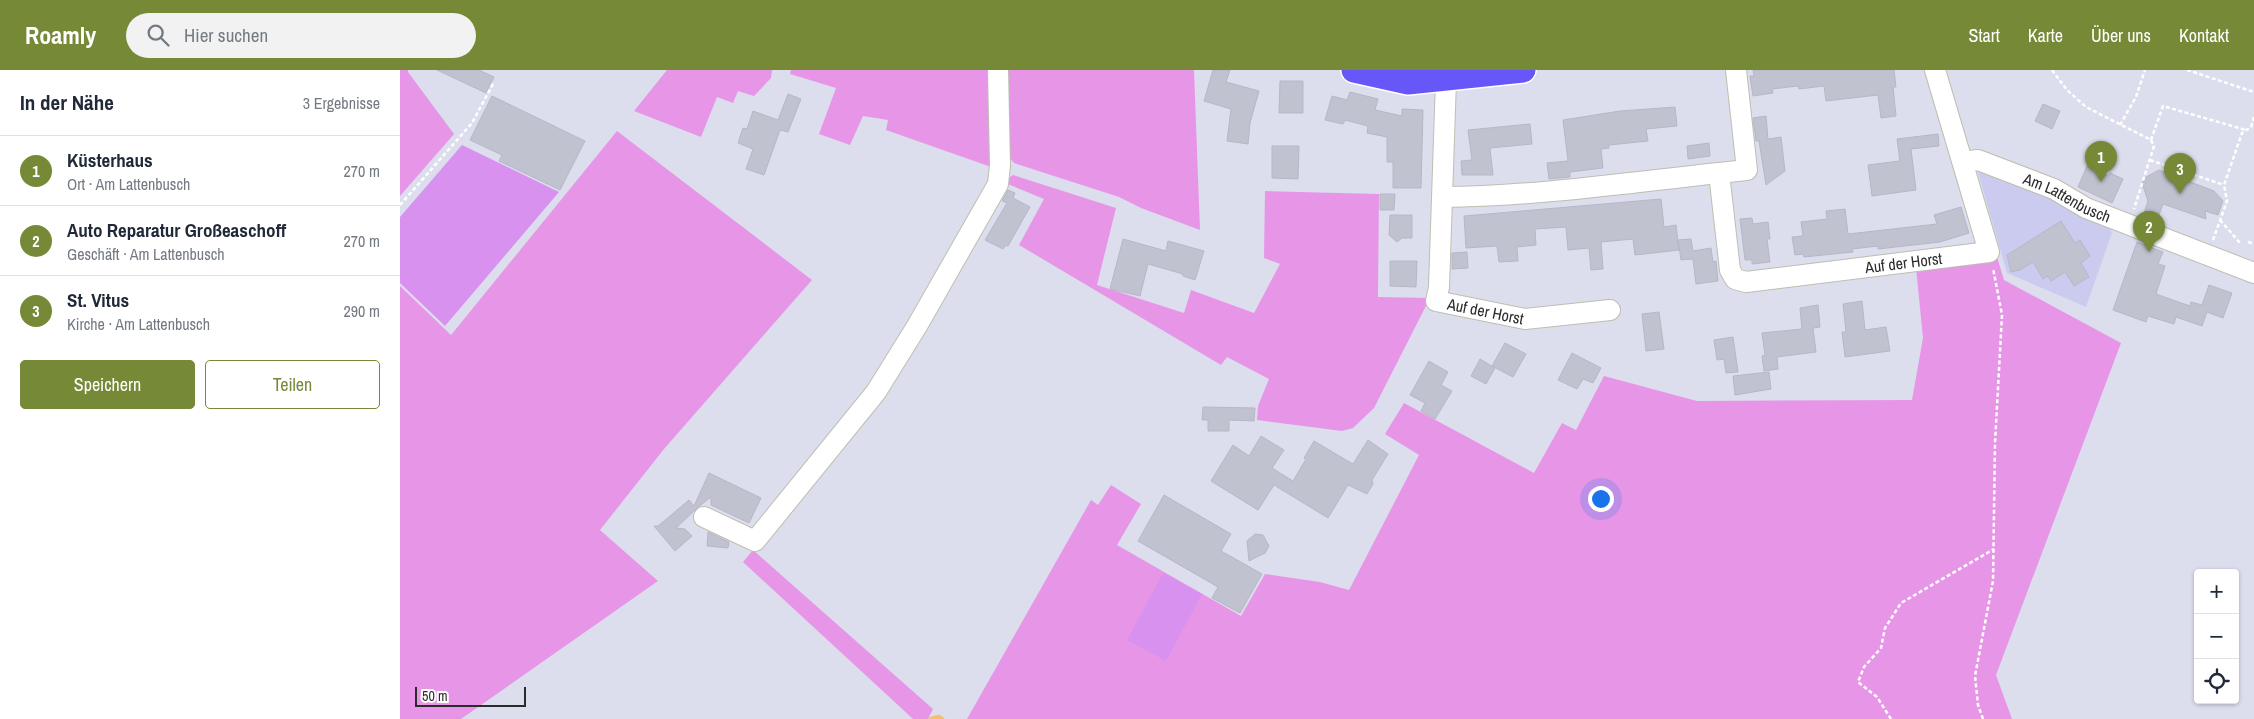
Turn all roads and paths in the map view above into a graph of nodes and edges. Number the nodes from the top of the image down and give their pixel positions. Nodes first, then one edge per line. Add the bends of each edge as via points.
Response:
1 (998, 70) edge
2 (1354, 70) edge
3 (1523, 70) edge
4 (1736, 70) edge
5 (1935, 70) edge
6 (2052, 70) edge
7 (2145, 70) edge
8 (2187, 70) edge
9 (1446, 80) junction
10 (494, 82) dead end
11 (2254, 92) edge
12 (2254, 116) edge
13 (2120, 125) junction
14 (2246, 130) junction
15 (2151, 140) junction
16 (2150, 160) junction
17 (1963, 162) junction
18 (1719, 173) junction
19 (2224, 185) junction
20 (1444, 197) junction
21 (400, 205) edge
22 (2220, 220) junction
23 (2128, 225) junction
24 (2248, 242) dead end
25 (2241, 244) dead end
26 (2254, 244) edge
27 (1990, 252) junction
28 (2207, 255) junction
29 (2254, 273) edge
30 (1610, 310) dead end
31 (704, 517) dead end
32 (1994, 548) junction
33 (1891, 719) edge
34 (1983, 719) edge

1 - 31 street via 998,184 876,392 756,540
2 - 9 main road via 1408,82
3 - 9 main road
4 - 18 street via 1747,170
5 - 17 street
6 - 13 path via 2086,107
7 - 13 path via 2136,97
8 - 11 path
9 - 20 street, Auf der Horst
10 - 21 path via 472,123
12 - 14 path
13 - 15 path
14 - 15 path via 2163,106
14 - 19 path
15 - 16 path via 2154,146
16 - 19 path
16 - 23 path
17 - 23 street, Am Lattenbusch via 1978,160 2046,186 2086,208
17 - 27 street
18 - 20 street via 1628,184
18 - 27 street, Auf der Horst via 1730,270 1736,279 1746,282
19 - 22 path via 2227,201
20 - 30 street, Auf der Horst via 1436,301 1525,319
22 - 25 path
22 - 28 path
23 - 28 street, Am Lattenbusch
24 - 26 path
27 - 32 path via 2002,315
28 - 29 street, Am Lattenbusch
32 - 33 path via 1901,603 1885,628 1881,648 1864,667 1858,682 1877,697
32 - 34 path via 1994,581 1975,676

